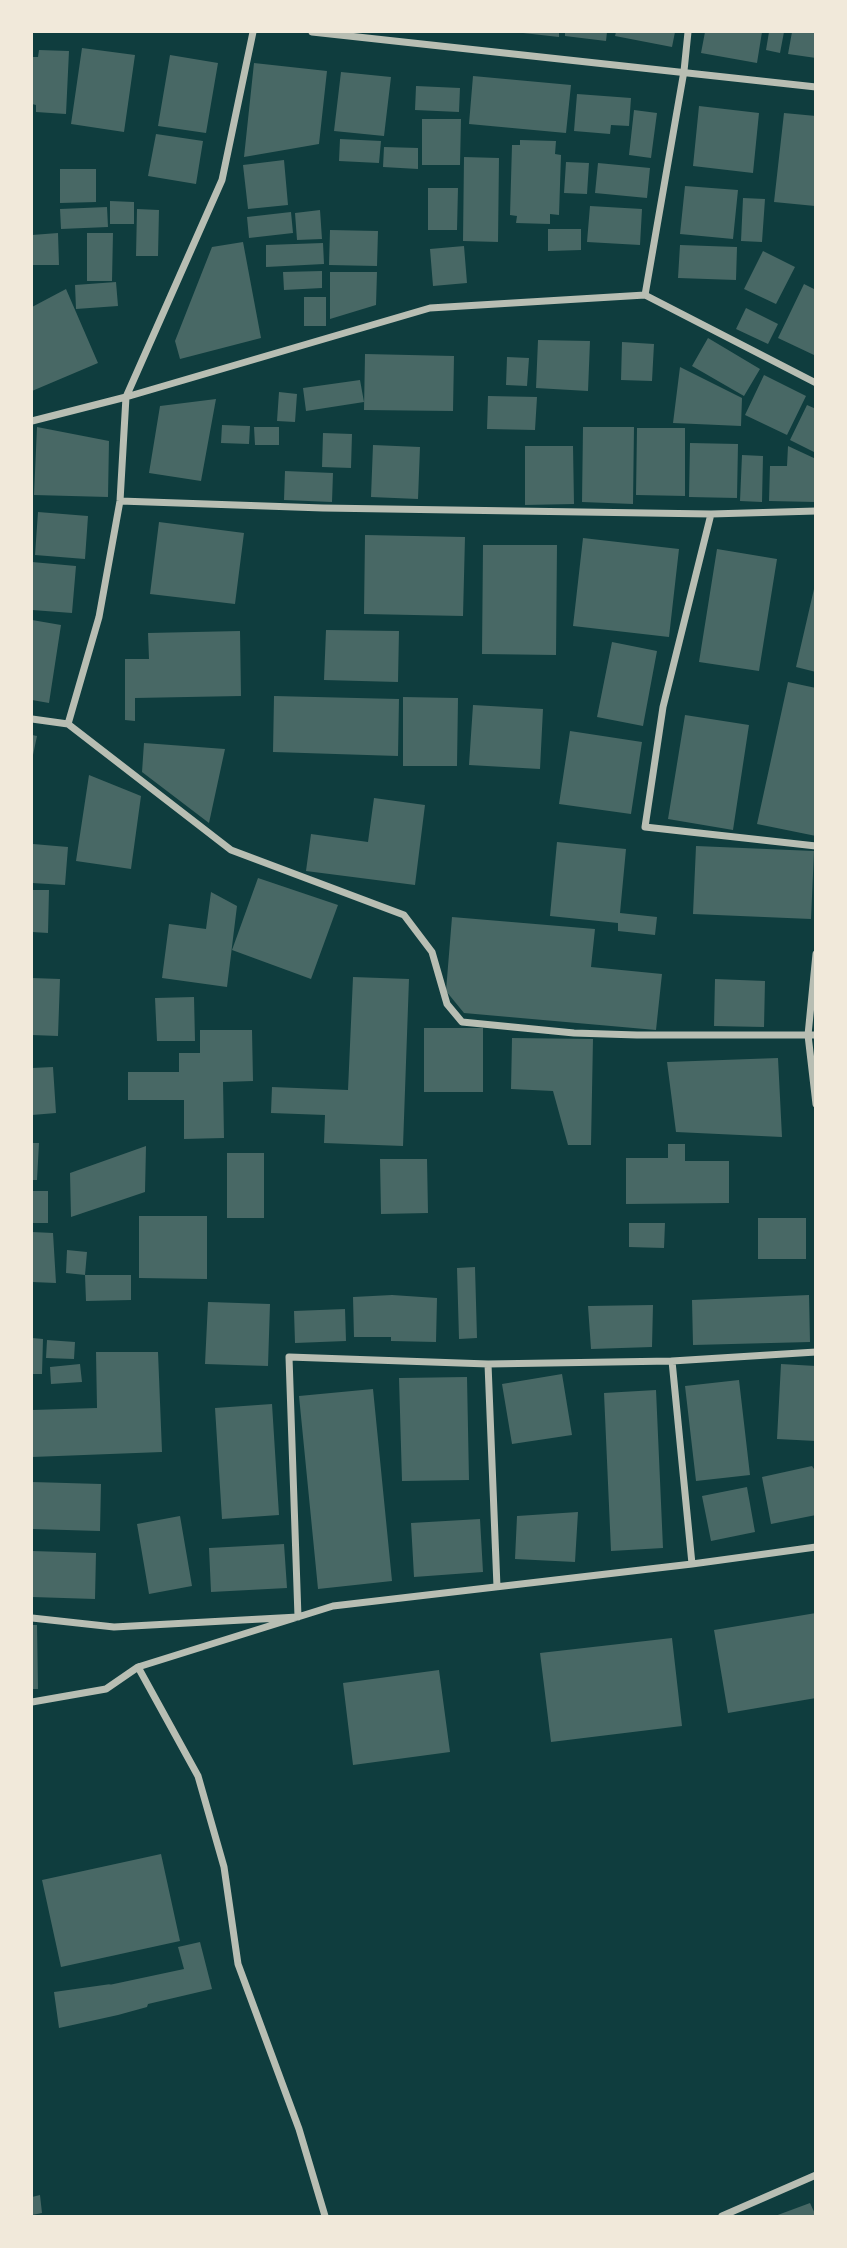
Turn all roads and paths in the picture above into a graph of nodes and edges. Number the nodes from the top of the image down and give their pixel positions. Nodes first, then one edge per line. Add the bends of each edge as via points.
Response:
1 (253, 32) edge
2 (312, 32) edge
3 (688, 32) edge
4 (684, 71) junction
5 (816, 87) edge
6 (645, 295) junction
7 (816, 383) edge
8 (126, 397) junction
9 (32, 421) edge
10 (120, 500) junction
11 (816, 511) edge
12 (711, 514) junction
13 (32, 719) edge
14 (68, 724) junction
15 (816, 846) edge
16 (816, 954) edge
17 (811, 1035) edge
18 (816, 1104) edge
19 (816, 1352) edge
20 (671, 1361) junction
21 (488, 1364) junction
22 (816, 1547) edge
23 (692, 1564) junction
24 (497, 1587) junction
25 (298, 1617) junction
26 (32, 1618) edge
27 (138, 1667) junction
28 (32, 1702) edge
29 (816, 2175) edge
30 (325, 2217) edge
31 (722, 2217) edge

1 - 8 street via 222,180
2 - 4 street
3 - 4 street
4 - 5 street
4 - 6 street
6 - 7 street
6 - 8 street via 430,308
8 - 9 street
8 - 10 street
10 - 12 street
10 - 14 street via 99,617
11 - 12 street
12 - 15 street via 663,707 645,827
13 - 14 street
14 - 17 street via 231,850 404,915 432,952 447,1004 462,1022 574,1033
16 - 17 street
17 - 18 street
19 - 20 street
20 - 21 street
20 - 23 street
21 - 24 street
21 - 25 street via 289,1357
22 - 23 street
23 - 24 street
24 - 25 street via 333,1606
25 - 26 street via 114,1627
25 - 27 street
27 - 28 street via 106,1689
27 - 30 street via 198,1776 224,1867 238,1964 299,2129
29 - 31 street

